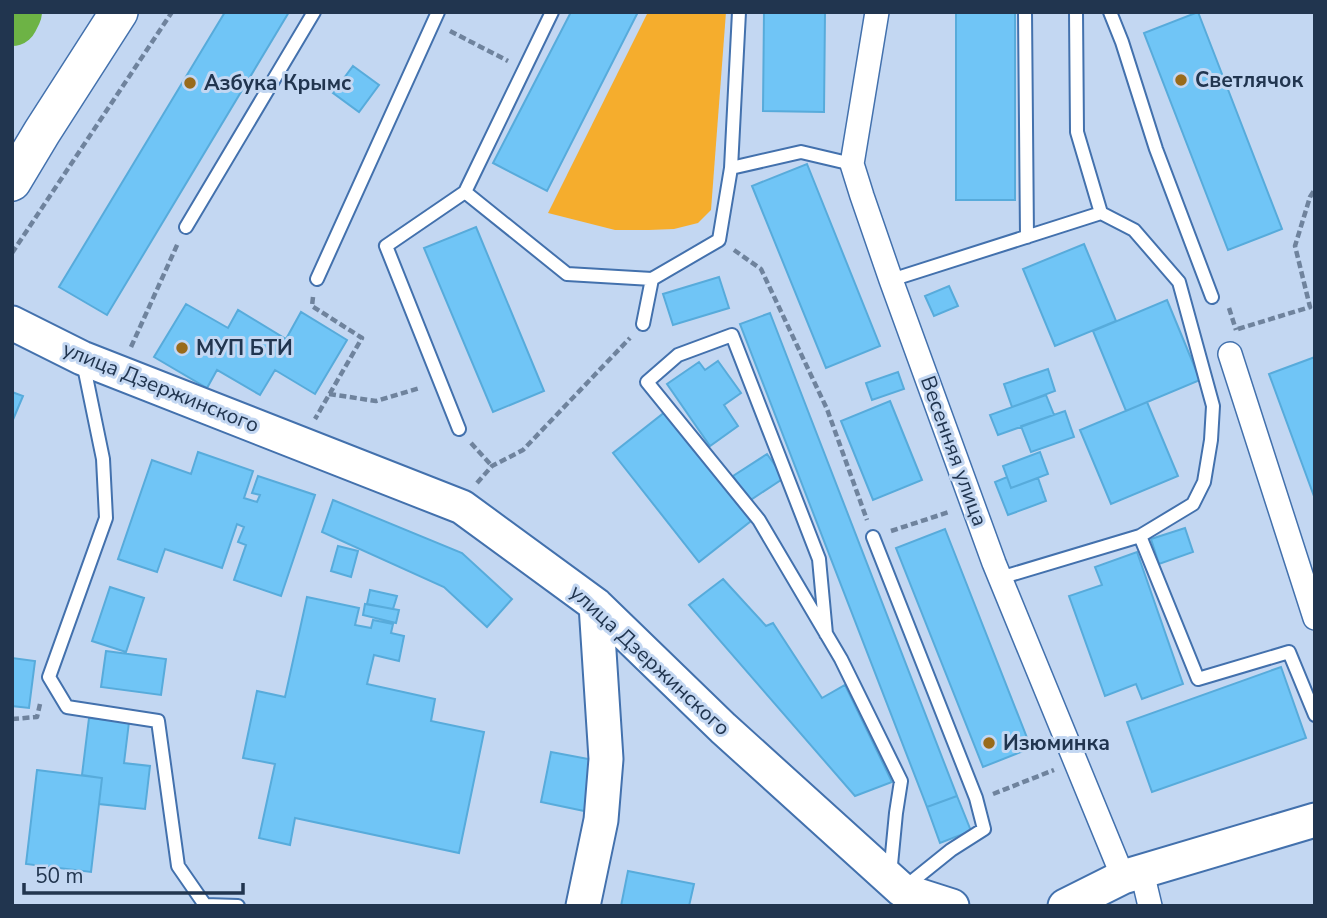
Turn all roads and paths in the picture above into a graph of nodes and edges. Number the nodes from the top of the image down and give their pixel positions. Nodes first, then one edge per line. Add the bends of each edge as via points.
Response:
1 (119, 12) edge
2 (172, 12) edge
3 (314, 12) edge
4 (552, 12) edge
5 (740, 12) edge
6 (877, 12) edge
7 (1025, 12) edge
8 (1076, 12) edge
9 (1110, 12) edge
10 (436, 17) edge
11 (524, 69) junction
12 (852, 164) junction
13 (731, 168) junction
14 (12, 182) edge
15 (1315, 189) edge
16 (465, 192) junction
17 (1101, 213) junction
18 (186, 227) joint
19 (1027, 237) junction
20 (719, 240) junction
21 (12, 253) edge
22 (317, 279) joint
23 (652, 279) junction
24 (891, 280) junction
25 (1212, 297) joint
26 (12, 323) edge
27 (643, 324) joint
28 (1236, 330) junction
29 (131, 347) dead end
30 (1230, 354) joint
31 (82, 358) junction
32 (440, 382) junction
33 (459, 429) joint
34 (492, 466) junction
35 (474, 486) dead end
36 (973, 504) junction
37 (1140, 536) junction
38 (873, 537) junction
39 (1000, 578) junction
40 (596, 605) junction
41 (1315, 618) edge
42 (826, 634) junction
43 (49, 677) junction
44 (1315, 715) edge
45 (12, 719) edge
46 (1075, 761) junction
47 (976, 800) junction
48 (1315, 820) edge
49 (1132, 874) junction
50 (899, 891) edge
51 (205, 905) edge
52 (237, 906) edge
53 (583, 906) edge
54 (952, 906) edge
55 (1065, 906) edge
56 (1150, 906) edge

1 - 14 main road
2 - 21 path
3 - 18 lane
4 - 11 lane
5 - 13 lane
6 - 12 street, Весенняя улица
7 - 19 lane
8 - 17 lane via 1077,132
9 - 25 lane
10 - 11 path
10 - 22 lane
11 - 16 lane
12 - 13 lane via 801,152
12 - 24 street, Весенняя улица
13 - 20 lane
15 - 28 path via 1295,246 1310,307
16 - 23 lane via 567,274
16 - 32 lane via 386,246
17 - 19 lane
17 - 37 lane via 1134,230 1179,282 1213,406 1204,482 1194,504
18 - 29 path
19 - 24 lane
20 - 23 lane
20 - 38 path via 761,270 827,409
22 - 32 path via 312,306 362,338 329,394 376,401
23 - 27 lane
24 - 36 street, Весенняя улица
25 - 28 path via 1228,306
26 - 31 street, улица Дзержинского
27 - 34 path via 523,450
28 - 30 path
30 - 41 street
31 - 40 street, улица Дзержинского via 462,507
31 - 43 lane via 103,459 106,518
32 - 33 lane
33 - 34 path
34 - 35 path
36 - 38 path
36 - 39 street, Весенняя улица
37 - 39 lane
37 - 44 lane via 1198,679 1289,652
38 - 47 lane
39 - 46 street, Весенняя улица
40 - 50 street, улица Дзержинского
40 - 53 street via 606,759 601,820
42 - 42 lane via 760,520 647,382 678,355 732,335 819,559
42 - 50 lane via 901,781 896,813
43 - 45 path via 37,717
43 - 51 lane via 67,707 159,720 178,866
46 - 47 path
46 - 49 street, Весенняя улица
47 - 50 lane via 984,829
48 - 49 street
49 - 55 street
49 - 56 street, Весенняя улица
50 - 54 street, улица Дзержинского
51 - 52 lane

